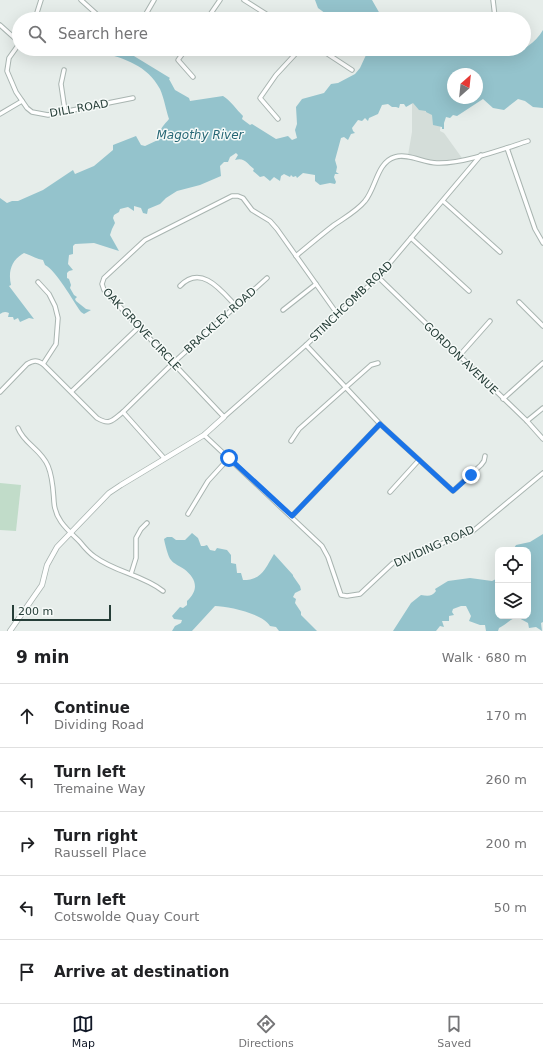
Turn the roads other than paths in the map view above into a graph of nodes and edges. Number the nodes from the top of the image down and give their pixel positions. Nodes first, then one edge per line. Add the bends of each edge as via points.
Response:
1 (41, 0) edge
2 (80, 0) edge
3 (154, 0) edge
4 (220, 0) edge
5 (244, 0) edge
6 (493, 0) edge
7 (37, 12) edge
8 (94, 12) edge
9 (147, 12) edge
10 (212, 12) edge
11 (263, 12) edge
12 (494, 12) edge
13 (0, 25) edge
14 (12, 36) edge
15 (12, 54) edge
16 (181, 56) edge
17 (294, 56) edge
18 (331, 56) edge
19 (64, 70) dead end
20 (352, 70) dead end
21 (193, 77) dead end
22 (134, 98) dead end
23 (22, 101) junction
24 (65, 111) junction
25 (0, 114) edge
26 (278, 119) dead end
27 (528, 141) dead end
28 (506, 148) junction
29 (481, 155) junction
30 (442, 201) junction
31 (411, 238) junction
32 (543, 243) edge
33 (500, 252) dead end
34 (296, 256) junction
35 (378, 277) junction
36 (267, 278) dead end
37 (38, 282) dead end
38 (316, 284) junction
39 (180, 286) dead end
40 (469, 291) dead end
41 (519, 302) dead end
42 (235, 306) junction
43 (283, 310) dead end
44 (338, 315) junction
45 (490, 321) dead end
46 (543, 326) edge
47 (139, 327) junction
48 (306, 345) junction
49 (459, 356) junction
50 (173, 362) junction
51 (378, 363) dead end
52 (543, 363) edge
53 (43, 364) junction
54 (345, 388) junction
55 (72, 391) junction
56 (0, 392) edge
57 (503, 399) junction
58 (543, 408) edge
59 (123, 412) junction
60 (224, 416) junction
61 (526, 421) junction
62 (380, 424) junction
63 (18, 428) dead end
64 (204, 434) junction
65 (543, 439) edge
66 (291, 441) dead end
67 (485, 456) dead end
68 (164, 458) junction
69 (229, 458) junction
70 (419, 460) junction
71 (543, 473) edge
72 (390, 492) dead end
73 (188, 514) dead end
74 (292, 516) junction
75 (147, 523) dead end
76 (71, 533) junction
77 (131, 574) junction
78 (163, 591) dead end
79 (10, 631) edge

1 - 7 street
2 - 8 street
3 - 9 street
4 - 10 street
5 - 11 street
6 - 12 street
13 - 14 street
15 - 23 street, DILL ROAD via 7,69 12,85
16 - 21 street via 178,60
17 - 26 street via 260,98
18 - 20 street
19 - 24 street via 61,84
22 - 24 street, DILL ROAD
23 - 24 street, DILL ROAD via 36,114 48,115
23 - 25 street
27 - 28 street
28 - 29 street
28 - 32 street via 535,230
29 - 30 street, STINCHCOMB ROAD
29 - 34 street via 435,164 396,156 382,166 374,188 365,201
30 - 31 street, STINCHCOMB ROAD
30 - 33 street
31 - 35 street, STINCHCOMB ROAD
31 - 40 street
34 - 38 street, OAK GROVE CIRCLE
34 - 47 street, OAK GROVE CIRCLE via 270,221 252,210 243,198 232,196 145,240 104,278 104,290
35 - 44 street, STINCHCOMB ROAD
35 - 49 street, GORDON AVENUE
36 - 42 street, BRACKLEY ROAD
37 - 53 street via 49,294 58,318 56,344
38 - 43 street
38 - 44 street, OAK GROVE CIRCLE
39 - 42 street via 190,278 207,280 214,283
41 - 46 street
42 - 50 street, BRACKLEY ROAD
44 - 48 street, STINCHCOMB ROAD
45 - 49 street
47 - 50 street, OAK GROVE CIRCLE
47 - 55 street
48 - 54 street
48 - 60 street, STINCHCOMB ROAD
49 - 57 street, GORDON AVENUE
50 - 59 street, BRACKLEY ROAD
50 - 60 street, OAK GROVE CIRCLE
51 - 54 street via 371,364
52 - 57 street
53 - 55 street
53 - 56 street via 37,360 27,364
54 - 62 street
54 - 66 street via 299,429
55 - 59 street, BRACKLEY ROAD via 104,422 112,421
57 - 61 street, GORDON AVENUE
58 - 61 street
59 - 68 street
60 - 64 street
61 - 65 street, GORDON AVENUE
62 - 70 street
62 - 74 street
63 - 76 street via 20,436 42,455 48,465 54,488 56,512
64 - 68 street
64 - 69 street, DIVIDING ROAD
67 - 70 street via 481,465 453,491
68 - 76 street via 109,493
69 - 73 street via 208,482
69 - 74 street, DIVIDING ROAD
70 - 72 street
71 - 74 street, DIVIDING ROAD via 473,531 393,563 360,594 341,595 322,546
75 - 77 street via 136,538 136,558
76 - 77 street via 93,556
76 - 79 street via 52,555 42,585
77 - 78 street via 156,585

